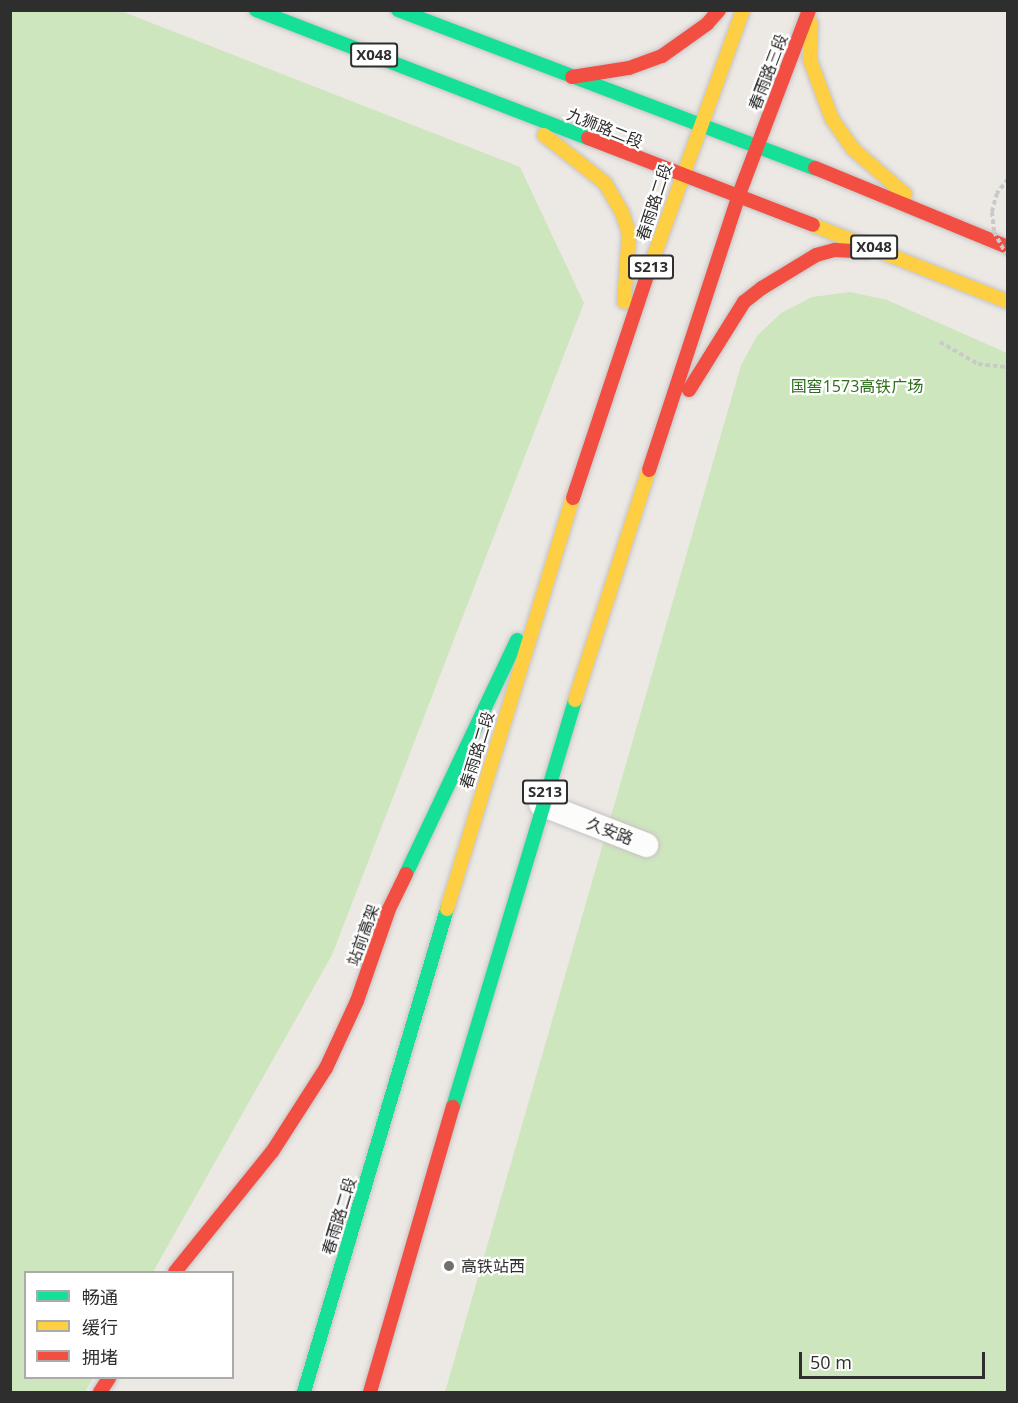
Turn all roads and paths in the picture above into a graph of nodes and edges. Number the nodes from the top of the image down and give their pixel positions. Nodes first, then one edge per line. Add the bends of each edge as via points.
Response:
1 (256, 10) edge
2 (399, 10) edge
3 (719, 10) edge
4 (743, 10) edge
5 (811, 10) edge
6 (569, 78) junction
7 (493, 99) junction
8 (698, 123) junction
9 (758, 146) junction
10 (680, 176) junction
11 (1008, 179) edge
12 (738, 197) junction
13 (936, 216) junction
14 (1008, 247) edge
15 (1008, 257) edge
16 (905, 258) junction
17 (1008, 302) edge
18 (940, 342) dead end
19 (1008, 367) edge
20 (604, 411) junction
21 (664, 430) junction
22 (544, 584) junction
23 (542, 804) junction
24 (646, 845) dead end
25 (176, 1271) edge
26 (317, 1346) junction
27 (108, 1379) edge
28 (288, 1390) dead end
29 (100, 1392) edge
30 (304, 1392) edge
31 (370, 1392) edge

1 - 7 main road, 九狮路二段 / X048
2 - 6 main road, 九狮路二段
3 - 6 main road via 707,24 662,56 629,68
4 - 8 main road, S213
5 - 9 main road, 春雨路三段 / S213
5 - 13 main road via 810,60 832,119 853,149 883,178
6 - 8 main road, 九狮路二段
7 - 10 main road, 九狮路二段 / X048
7 - 20 main road via 581,161 604,183 629,233 630,268
8 - 9 main road, 九狮路二段
8 - 10 main road, 春雨路二段 / S213
9 - 12 main road, S213
9 - 13 main road, 九狮路二段
10 - 12 main road, 九狮路二段 / X048
10 - 20 main road, 春雨路二段 / S213
11 - 15 path, bridge via 997,193 992,212 994,232
12 - 16 main road, 九狮路二段 / X048
12 - 21 main road, S213
13 - 14 main road, 九狮路二段
16 - 17 main road, 九狮路二段 / X048
16 - 21 main road via 835,250 816,255 762,288 744,302
18 - 19 path via 978,363
20 - 22 main road, 春雨路二段 / S213
21 - 23 main road, S213
22 - 25 main road, 站前高架 via 389,909 357,1001 326,1068 272,1152
22 - 26 main road, 春雨路二段 / S213
23 - 24 street, 久安路
23 - 31 main road, S213
26 - 28 main road
26 - 30 main road, 春雨路二段 / S213
27 - 29 main road

